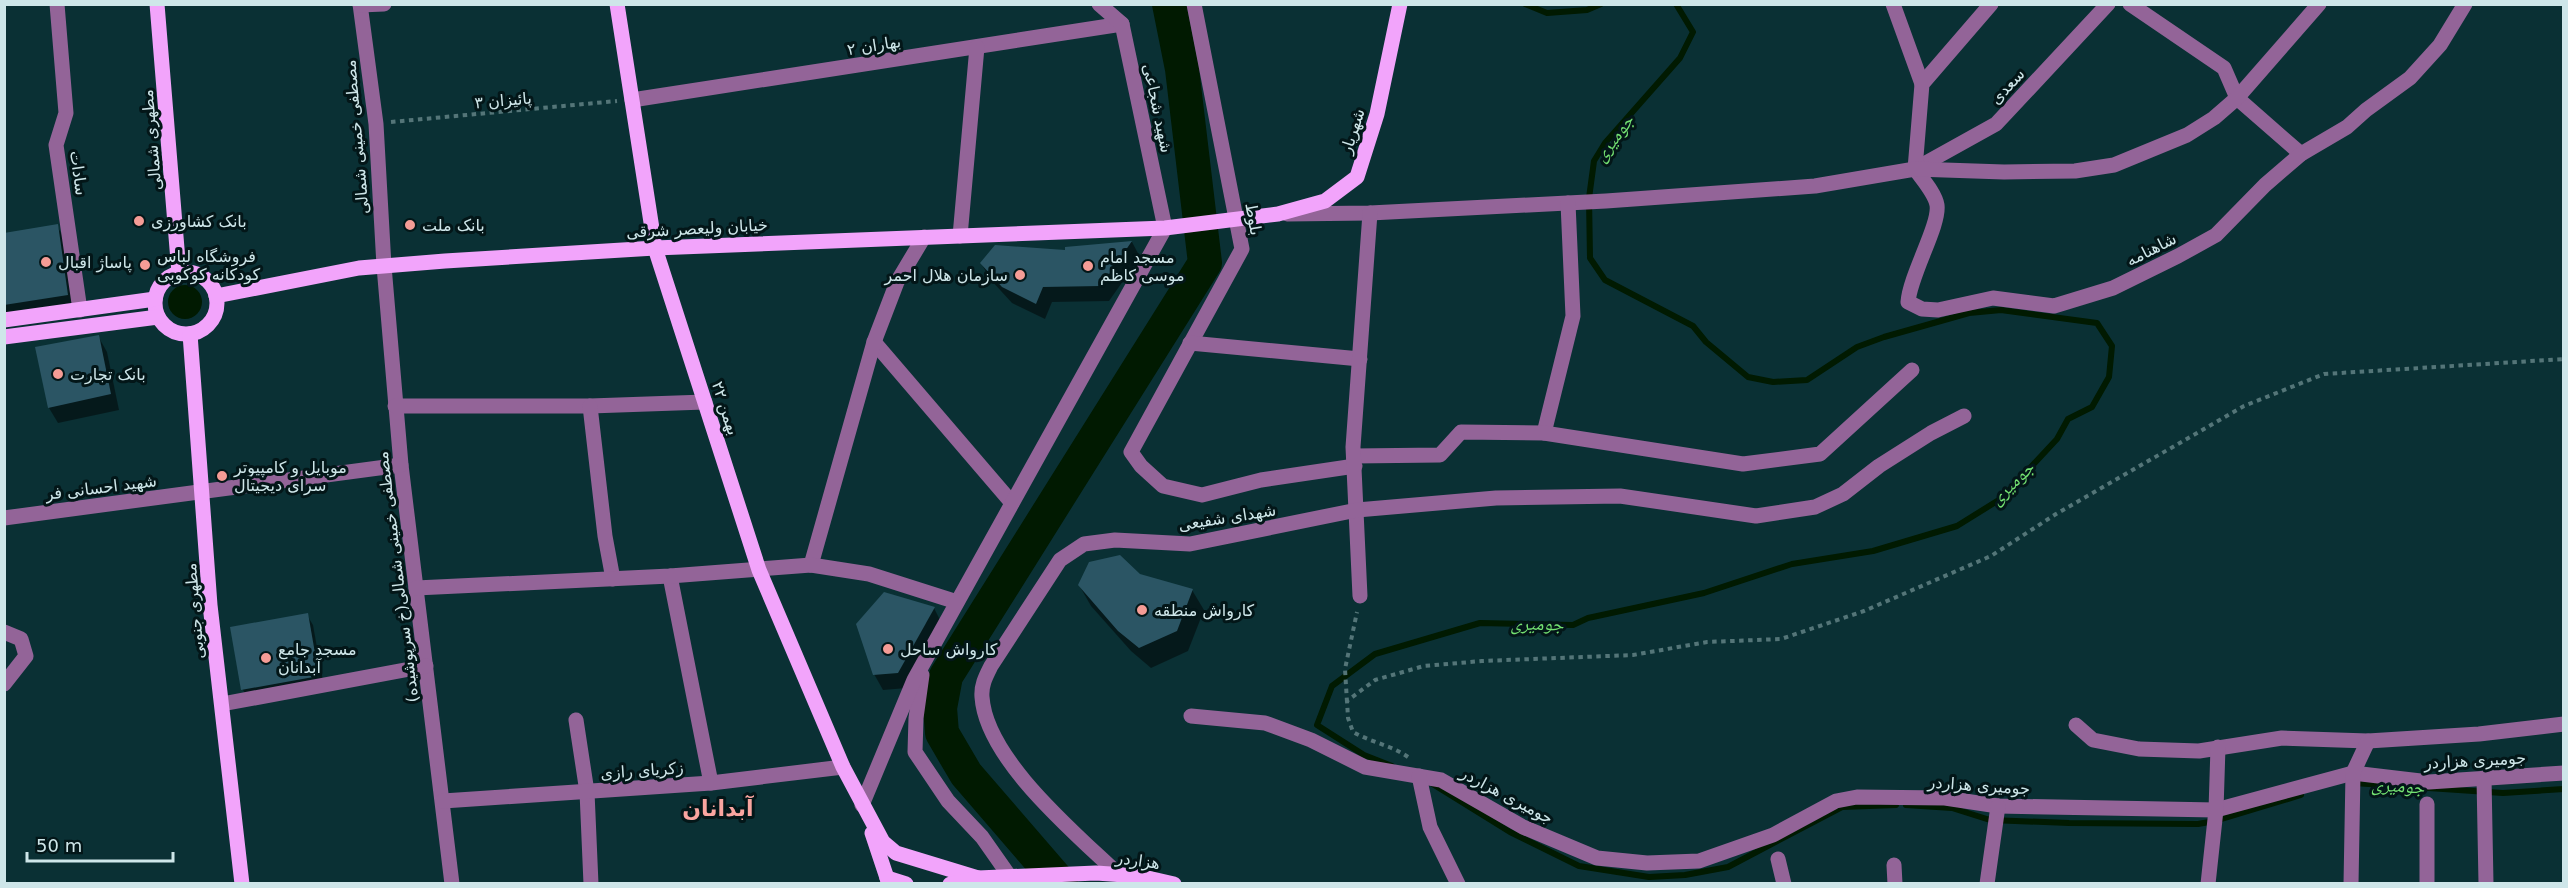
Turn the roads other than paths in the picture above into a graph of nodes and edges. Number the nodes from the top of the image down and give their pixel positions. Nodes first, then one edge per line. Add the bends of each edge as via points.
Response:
1 (57, 4) edge
2 (157, 4) edge
3 (384, 4) edge
4 (617, 4) edge
5 (1100, 4) edge
6 (1194, 4) edge
7 (1400, 4) edge
8 (1893, 4) edge
9 (1990, 4) edge
10 (2108, 4) edge
11 (2130, 4) edge
12 (2319, 4) edge
13 (2465, 4) edge
14 (360, 5) edge
15 (1122, 24) junction
16 (977, 47) junction
17 (1922, 84) junction
18 (2237, 98) junction
19 (632, 100) junction
20 (2301, 154) junction
21 (1915, 169) junction
22 (1560, 203) junction
23 (1370, 213) junction
24 (1278, 214) junction
25 (1237, 220) junction
26 (1183, 225) joint
27 (1166, 228) junction
28 (960, 236) junction
29 (924, 237) junction
30 (655, 248) junction
31 (384, 266) junction
32 (179, 273) junction
33 (216, 296) junction
34 (155, 299) junction
35 (80, 310) junction
36 (158, 317) junction
37 (4, 320) edge
38 (190, 334) junction
39 (4, 337) edge
40 (874, 342) junction
41 (1190, 343) junction
42 (1360, 359) junction
43 (1912, 370) dead end
44 (705, 402) junction
45 (395, 406) junction
46 (590, 406) junction
47 (1964, 416) dead end
48 (1544, 433) junction
49 (401, 465) junction
50 (1355, 467) junction
51 (202, 493) junction
52 (1012, 503) junction
53 (1357, 510) junction
54 (4, 518) edge
55 (811, 565) junction
56 (759, 570) junction
57 (670, 576) junction
58 (613, 579) junction
59 (416, 588) junction
60 (1360, 596) road end
61 (957, 602) junction
62 (4, 632) edge
63 (924, 660) junction
64 (426, 666) junction
65 (4, 684) edge
66 (222, 704) junction
67 (1191, 716) dead end
68 (576, 720) dead end
69 (2564, 724) edge
70 (2076, 725) dead end
71 (2368, 741) junction
72 (2218, 747) junction
73 (843, 767) junction
74 (1417, 769) junction
75 (2353, 772) junction
76 (2564, 773) edge
77 (2484, 779) junction
78 (711, 783) junction
79 (587, 792) junction
80 (443, 801) junction
81 (2427, 804) dead end
82 (862, 805) junction
83 (1998, 806) junction
84 (2216, 810) junction
85 (1778, 859) dead end
86 (1894, 865) dead end
87 (1118, 873) junction
88 (1086, 877) edge
89 (888, 880) edge
90 (972, 882) edge
91 (242, 884) edge
92 (452, 884) edge
93 (591, 884) edge
94 (906, 884) edge
95 (950, 884) edge
96 (1015, 884) edge
97 (1174, 884) edge
98 (1458, 884) edge
99 (1784, 884) edge
100 (1895, 884) edge
101 (1987, 884) edge
102 (2208, 884) edge
103 (2351, 884) edge
104 (2427, 884) edge
105 (2486, 884) edge

1 - 35 street, سادات via 66,113 56,145
2 - 32 main road, مطهری شمالی
3 - 14 street
4 - 19 main road, ۲۲ بهمن
5 - 15 street
6 - 25 street, بلوط
7 - 24 main road, شهریار via 1377,114 1357,177 1324,201
8 - 17 street
9 - 17 street
10 - 21 street, سعدی via 1996,124
11 - 18 street via 2224,68
12 - 18 street
13 - 20 street, شاهنامه via 2440,45 2410,78 2348,127
14 - 31 street, مصطفی خمینی شمالی via 376,124
15 - 16 street, بهاران ۲
15 - 27 street, شهید شجاعی
16 - 19 street, بهاران ۲
16 - 28 street
17 - 21 street
18 - 20 street
18 - 21 street via 2187,135 2114,165 2075,171
19 - 30 main road, ۲۲ بهمن
20 - 21 street, شاهنامه via 2265,184 2216,235 2113,288 2054,306 1993,298 1938,310 1922,309 1908,302 1909,288 1936,219 1937,204
21 - 22 street via 1815,186
22 - 23 street
22 - 48 street via 1573,316
23 - 24 street
23 - 42 street
24 - 25 main road, شهریار
25 - 26 main road, شهریار
25 - 41 street, بلوط via 1242,249
26 - 27 main road, خیابان ولیعصر شرقی
27 - 28 main road, خیابان ولیعصر شرقی
27 - 52 street
28 - 29 main road, خیابان ولیعصر شرقی
29 - 30 main road, خیابان ولیعصر شرقی
29 - 40 street via 897,282
30 - 31 main road, خیابان ولیعصر شرقی
30 - 44 main road, ۲۲ بهمن
31 - 33 main road, خیابان ولیعصر شرقی
31 - 45 street, مصطفی خمینی شمالی(خ سرپوشیده)
32 - 33 main road via 189,272 206,280
32 - 34 main road via 163,282
33 - 38 main road via 214,316 200,331
34 - 35 main road
34 - 36 main road
35 - 37 main road
36 - 38 main road via 172,331
36 - 39 main road
38 - 51 main road, مطهری جنوبی
40 - 52 street
40 - 55 street
41 - 42 street
41 - 50 street, بلوط via 1131,452 1163,486 1202,495 1261,480
42 - 50 street
43 - 48 street via 1820,454 1743,464
44 - 46 street
44 - 56 main road, ۲۲ بهمن
45 - 46 street
45 - 49 street, مصطفی خمینی شمالی(خ سرپوشیده)
46 - 58 street
47 - 53 street, شهدای شفیعی via 1931,433 1843,494 1815,507 1756,516 1620,496 1496,498
48 - 50 street via 1461,432 1440,455
49 - 51 street, شهید احسانی فر
49 - 59 street, مصطفی خمینی شمالی(خ سرپوشیده)
50 - 53 street
51 - 54 street, شهید احسانی فر
51 - 66 main road, مطهری جنوبی
52 - 61 street
53 - 60 street
53 - 87 street, شهدای شفیعی via 1190,544 1114,540 1084,544 1060,560 991,666 983,683 983,708 992,732 1021,776
55 - 56 street
55 - 61 street via 869,574
56 - 57 street
56 - 73 main road, ۲۲ بهمن
57 - 58 street
57 - 78 street
58 - 59 street
59 - 64 street, مصطفی خمینی شمالی(خ سرپوشیده)
61 - 63 street
62 - 65 street via 21,639 26,656
63 - 82 street
63 - 96 street via 915,752 948,801 982,837
64 - 66 street
64 - 80 street, مصطفی خمینی شمالی(خ سرپوشیده)
66 - 91 main road, مطهری جنوبی
67 - 74 street, جومیری هزاردر via 1265,723 1365,767
68 - 79 street
69 - 71 street
70 - 72 street via 2093,740 2139,749 2199,751
71 - 72 street via 2282,738
71 - 75 street
72 - 84 street
73 - 78 street, زکریای رازی
73 - 82 main road, ۲۲ بهمن
74 - 83 street, جومیری هزاردر via 1522,827 1597,858 1647,863 1699,861 1773,835 1836,801 1857,797 1945,798
74 - 98 street via 1430,827
75 - 77 street, جومیری هزاردر via 2429,782
75 - 84 street, جومیری هزاردر
75 - 103 street
76 - 77 street, جومیری هزاردر
77 - 105 street
78 - 79 street, زکریای رازی
79 - 80 street, زکریای رازی
79 - 93 street
80 - 92 street, مصطفی خمینی شمالی(خ سرپوشیده)
81 - 104 street
82 - 89 main road
82 - 90 main road via 883,842 896,853
83 - 84 street, جومیری هزاردر
83 - 101 street
84 - 102 street
85 - 99 street
86 - 100 street
87 - 88 main road, هزاردر
87 - 97 main road, هزاردر
88 - 90 main road, هزاردر
89 - 94 main road
90 - 95 main road

